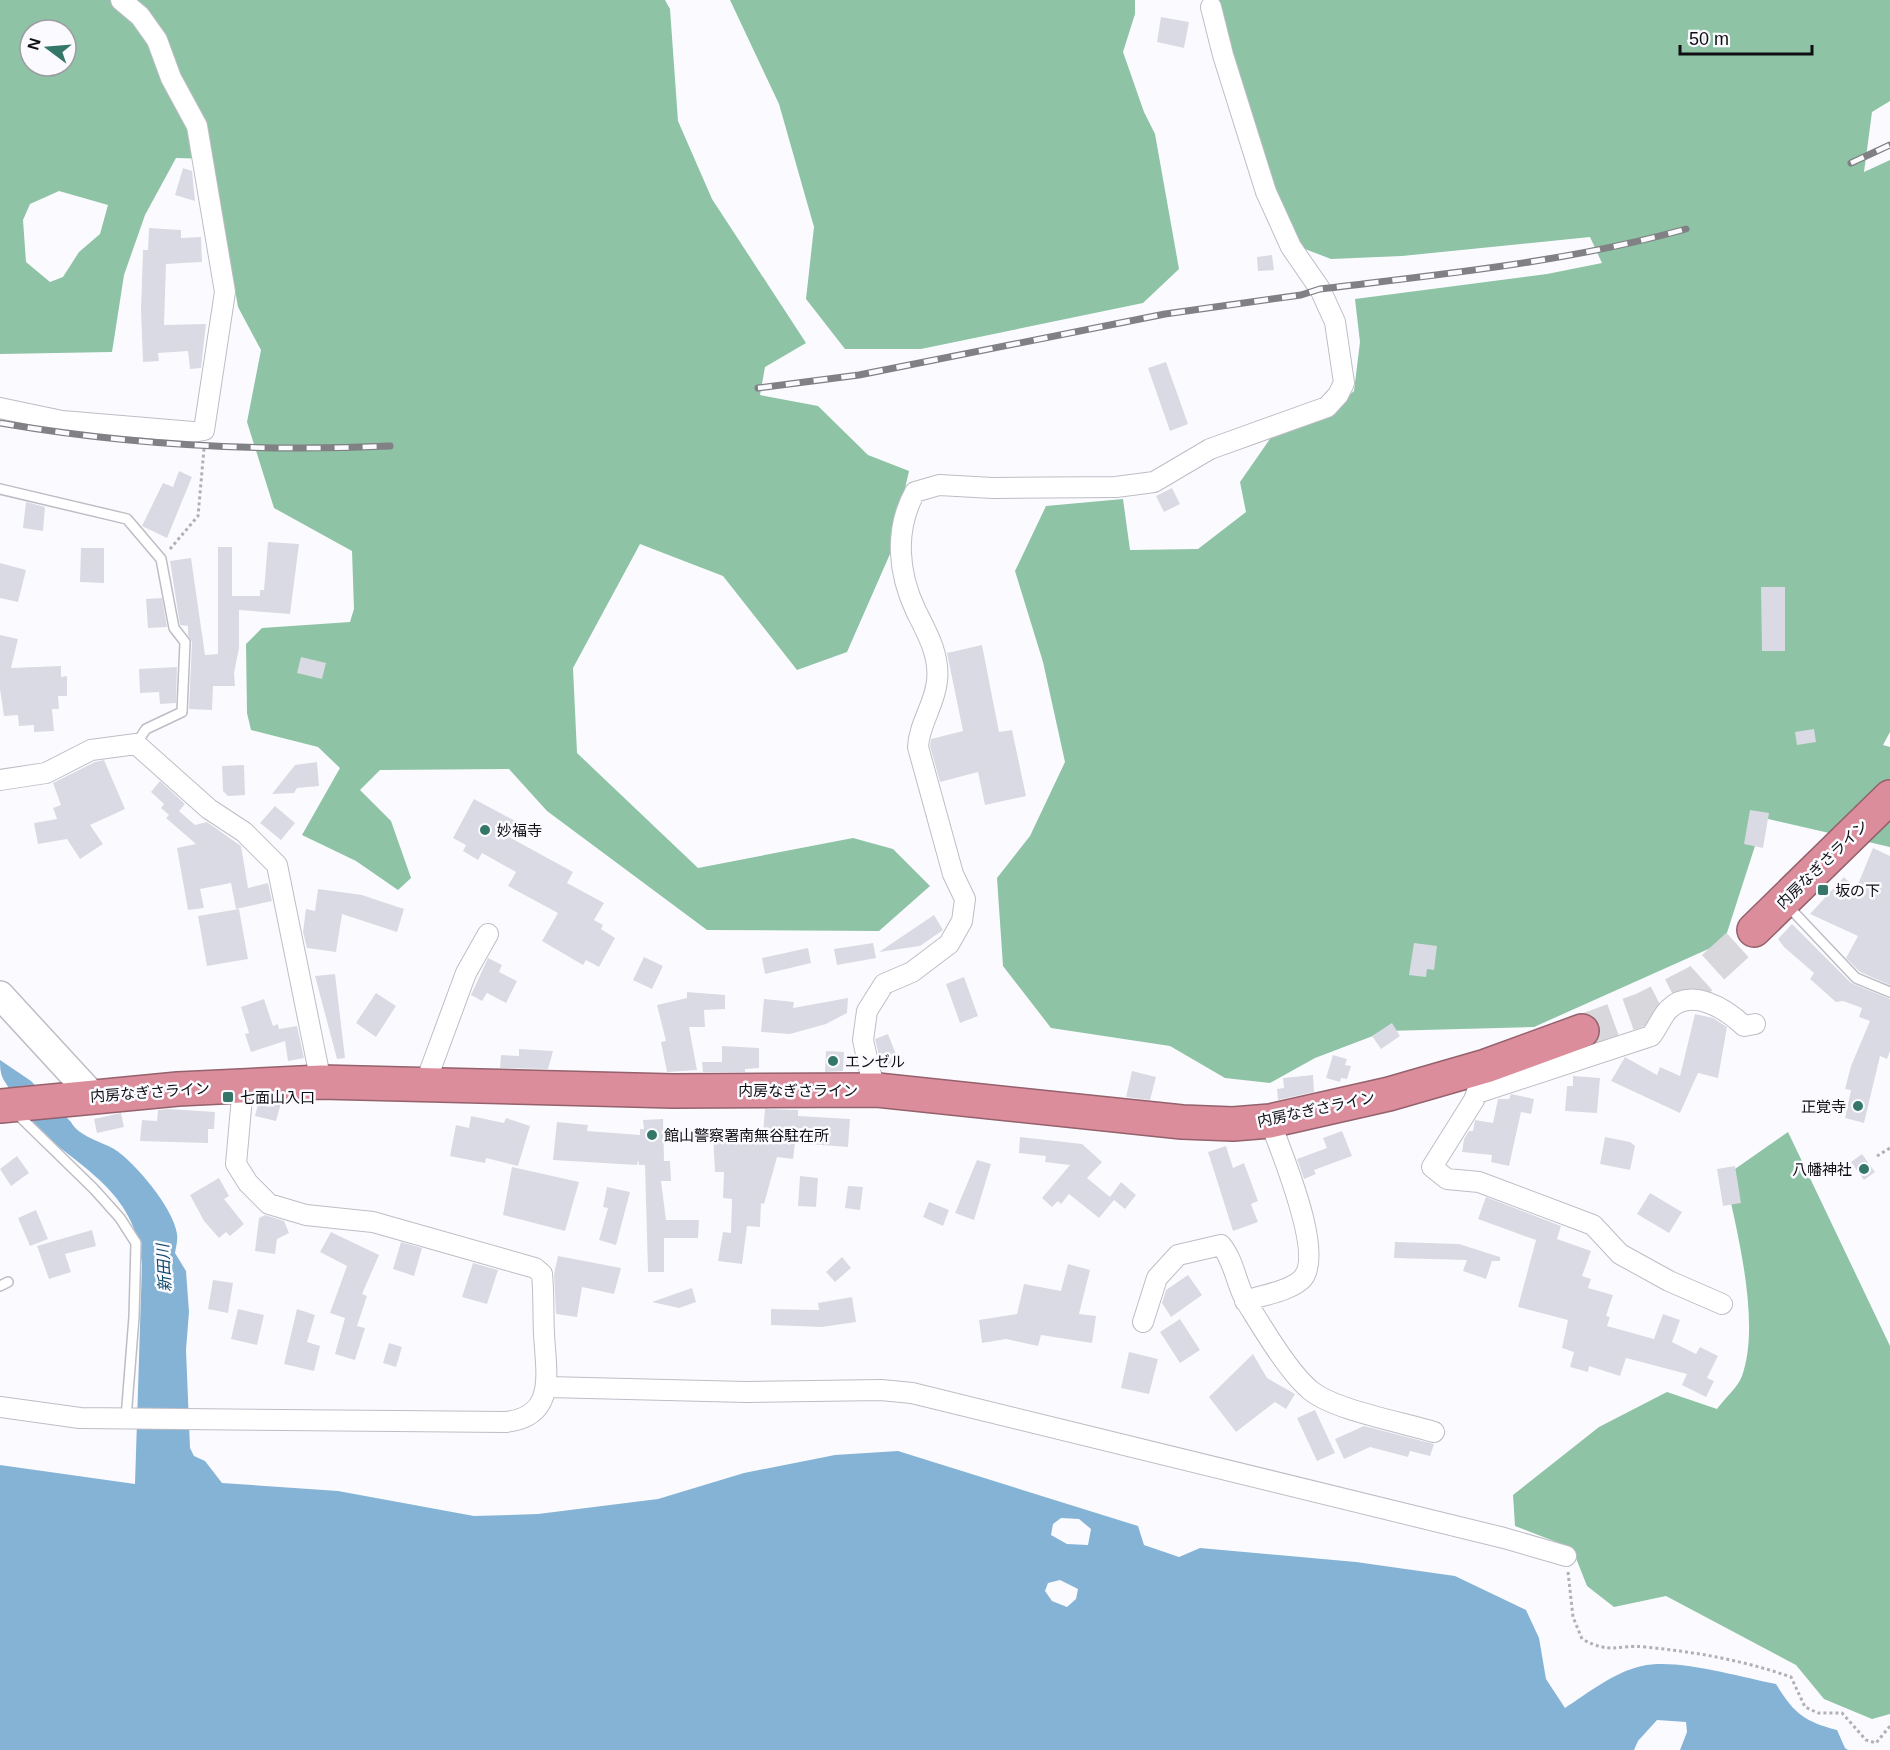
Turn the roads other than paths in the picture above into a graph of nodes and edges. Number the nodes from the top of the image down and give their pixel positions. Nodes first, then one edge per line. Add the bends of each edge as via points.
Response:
1 (121, 0) edge
2 (1211, 7) dead end
3 (0, 408) edge
4 (0, 489) edge
5 (136, 744) junction
6 (0, 780) edge
7 (1890, 797) edge
8 (1784, 901) junction
9 (1754, 930) tunnel mouth
10 (488, 934) dead end
11 (1890, 992) edge
12 (0, 995) edge
13 (1755, 1024) dead end
14 (1582, 1031) tunnel mouth
15 (1481, 1080) junction
16 (321, 1082) junction
17 (425, 1084) junction
18 (243, 1086) junction
19 (877, 1090) junction
20 (78, 1097) junction
21 (9, 1105) edge
22 (1270, 1121) junction
23 (1245, 1301) junction
24 (1722, 1304) dead end
25 (1143, 1322) dead end
26 (548, 1387) junction
27 (0, 1407) edge
28 (129, 1418) junction
29 (1434, 1432) dead end
30 (1566, 1556) road end

1 - 3 street via 140,16 157,40 171,78 197,126 225,292 204,430 62,421
2 - 19 street via 1266,192 1291,247 1320,289 1335,322 1344,383 1327,407 1210,449 1154,482 1116,487 939,485 915,492 905,510 902,578 933,643 937,681 918,747 953,874 965,899 962,921 949,944 912,972 884,984 867,1011 863,1040
4 - 5 lane via 127,519 161,559 174,628 185,642 182,712 146,729
5 - 6 street via 91,750 46,772
5 - 16 street via 277,864
7 - 8 highway, 内房なぎさライン
8 - 9 highway, 内房なぎさライン
8 - 11 lane via 1856,978
10 - 17 street via 466,973
12 - 20 street
13 - 15 street via 1744,1026 1731,1013 1702,1000 1683,1002 1668,1009 1651,1036
14 - 15 highway, 内房なぎさライン
15 - 22 highway, 内房なぎさライン via 1389,1094
15 - 24 street via 1432,1167 1447,1179 1479,1182 1593,1226 1620,1254
16 - 17 highway, 内房なぎさライン
16 - 18 highway, 内房なぎさライン
17 - 19 highway, 内房なぎさライン via 673,1091
18 - 20 highway, 内房なぎさライン
18 - 26 street via 237,1164 248,1183 269,1204 306,1215 373,1222 535,1268 542,1274
19 - 22 highway, 内房なぎさライン via 1182,1122
20 - 21 highway, 内房なぎさライン
21 - 28 lane via 94,1189 136,1243
22 - 23 street via 1306,1225 1308,1264 1303,1278 1293,1285
23 - 25 street via 1228,1253 1221,1245 1178,1255 1157,1278
23 - 29 street via 1309,1390 1329,1401
26 - 28 street via 538,1407 521,1420 506,1422
26 - 30 street via 746,1392 881,1389 923,1396
27 - 28 street via 80,1418

